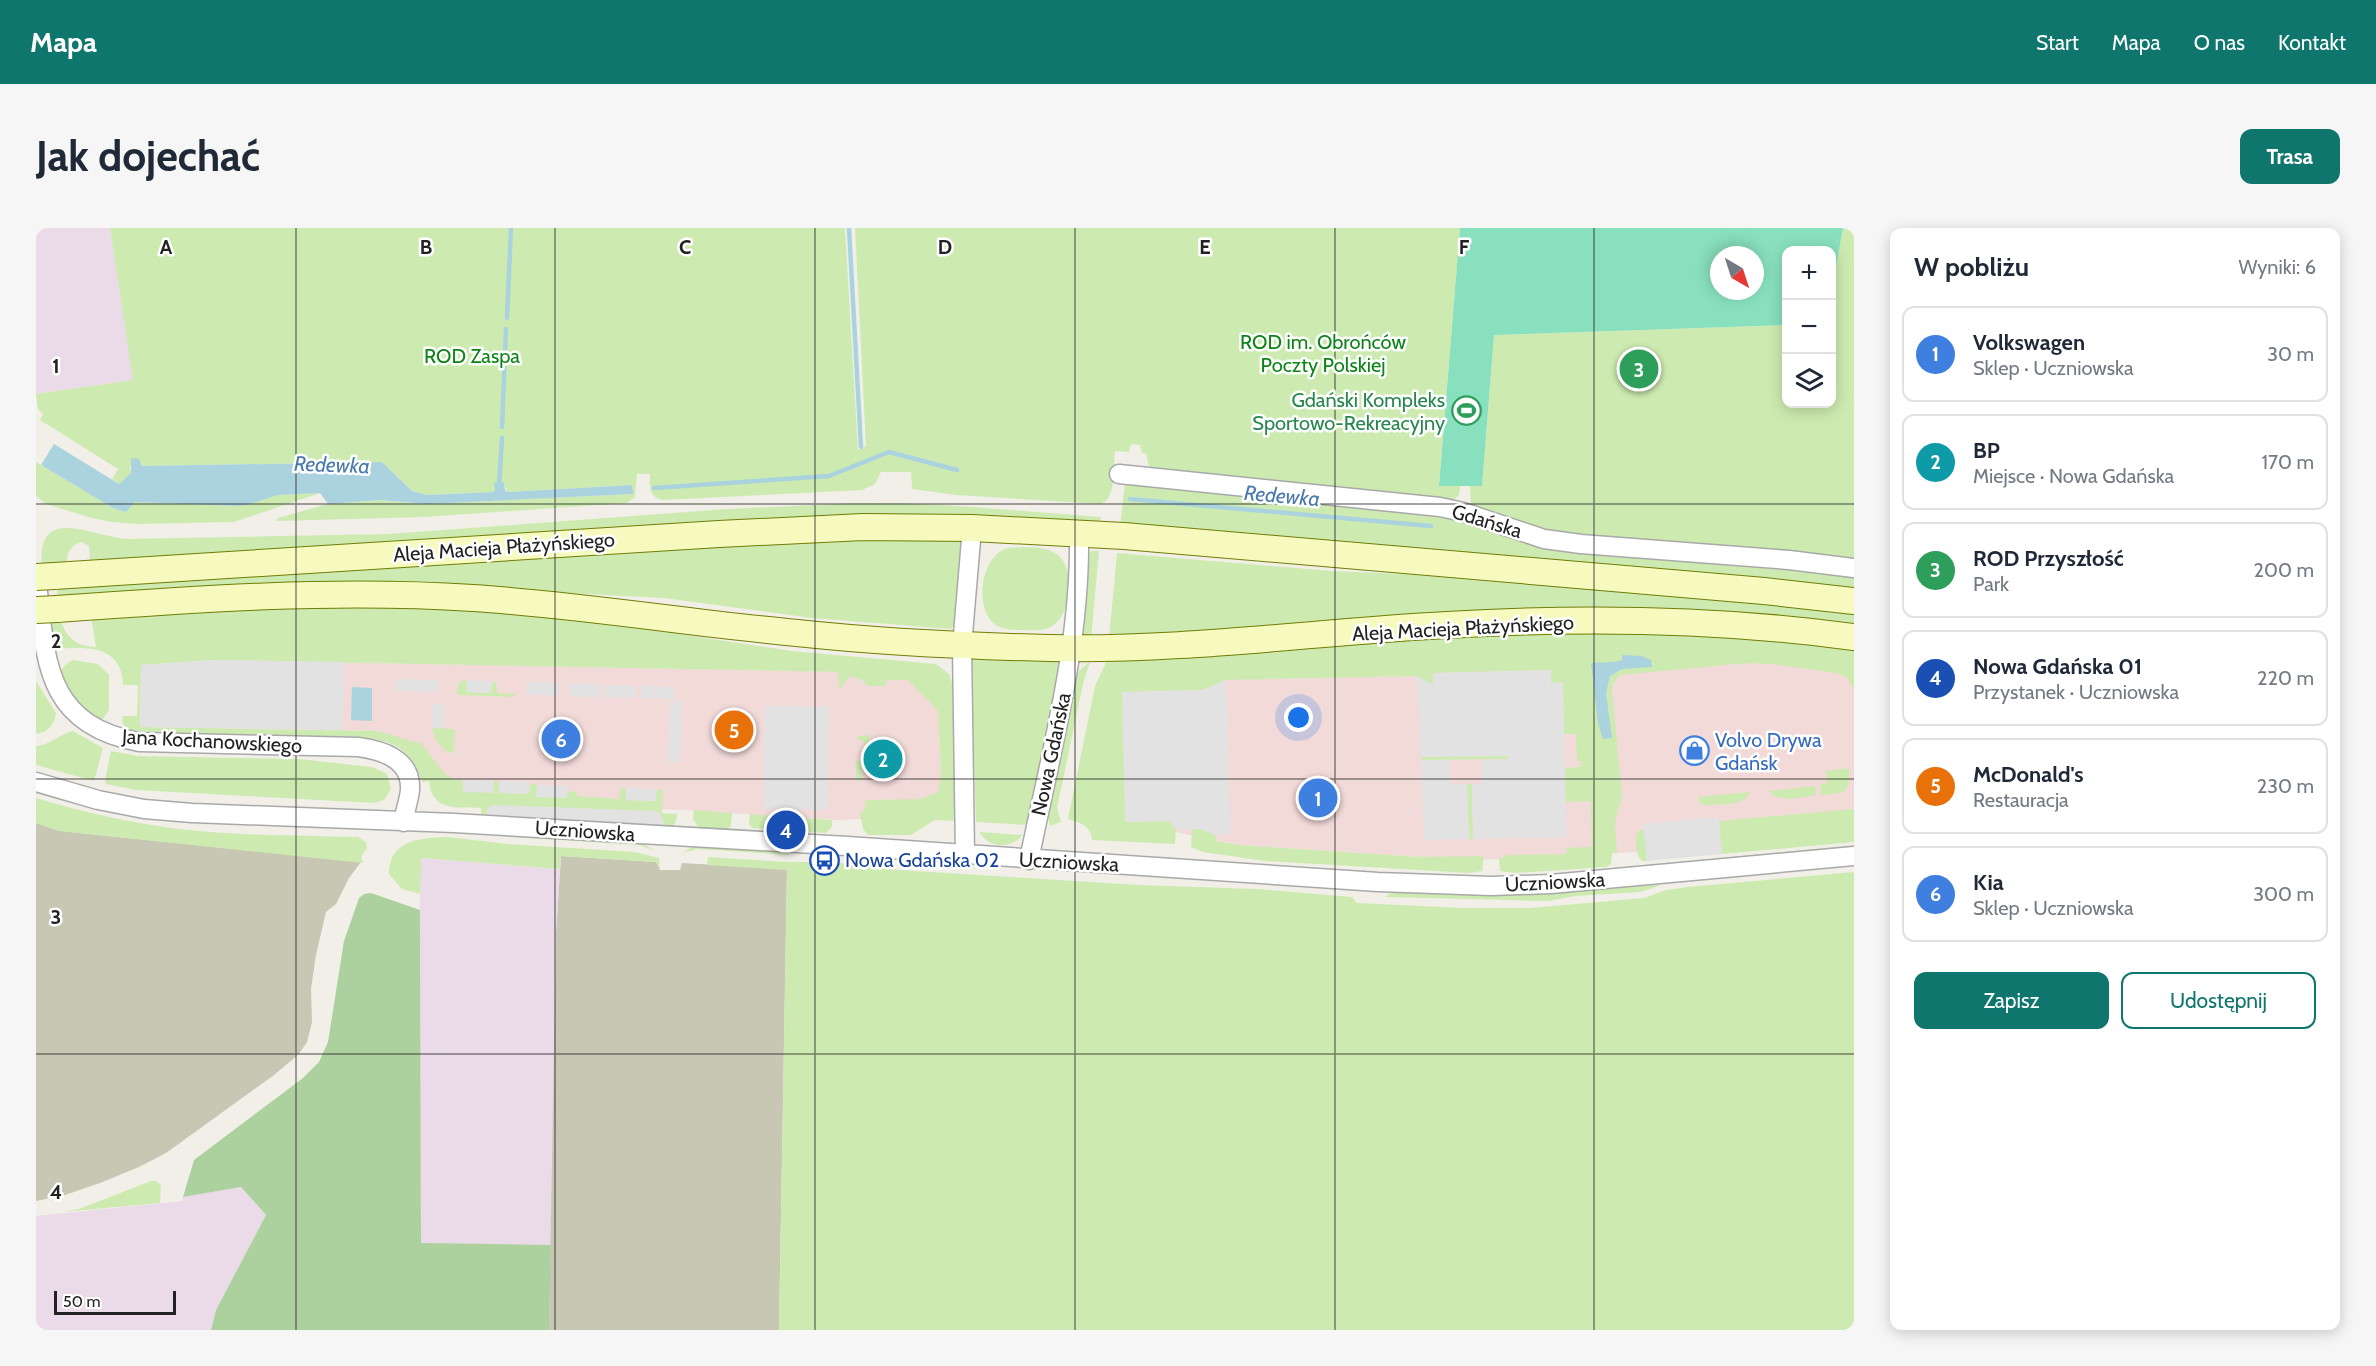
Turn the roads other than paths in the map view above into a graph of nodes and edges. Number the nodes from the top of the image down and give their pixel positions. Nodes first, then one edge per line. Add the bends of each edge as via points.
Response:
1 (1119, 474) dead end
2 (972, 528) junction
3 (1078, 533) junction
4 (1854, 568) edge
5 (42, 576) edge
6 (1854, 601) edge
7 (46, 609) edge
8 (1854, 637) edge
9 (962, 646) junction
10 (1072, 648) junction
11 (36, 782) edge
12 (403, 822) junction
13 (964, 855) junction
14 (1854, 856) edge
15 (1029, 860) junction

1 - 4 street, Gdańska via 1440,507 1544,539 1581,544
2 - 3 main road, Aleja Macieja Płażyńskiego
2 - 5 main road, Aleja Macieja Płażyńskiego via 863,527 730,533
2 - 9 street
3 - 6 main road, Aleja Macieja Płażyńskiego
3 - 10 street
5 - 12 street, Jana Kochanowskiego via 45,644 53,681 75,713 96,730 139,742 377,750 389,754 405,770 410,789
7 - 9 main road, Aleja Macieja Płażyńskiego via 296,595 469,598 610,610 793,633
8 - 10 main road, Aleja Macieja Płażyńskiego via 1695,623 1508,622 1219,644
9 - 10 main road, Aleja Macieja Płażyńskiego
9 - 13 street
10 - 15 street, Nowa Gdańska
11 - 12 street, Uczniowska via 144,809
12 - 13 street, Uczniowska
13 - 15 street, Uczniowska
14 - 15 street, Uczniowska via 1491,886

